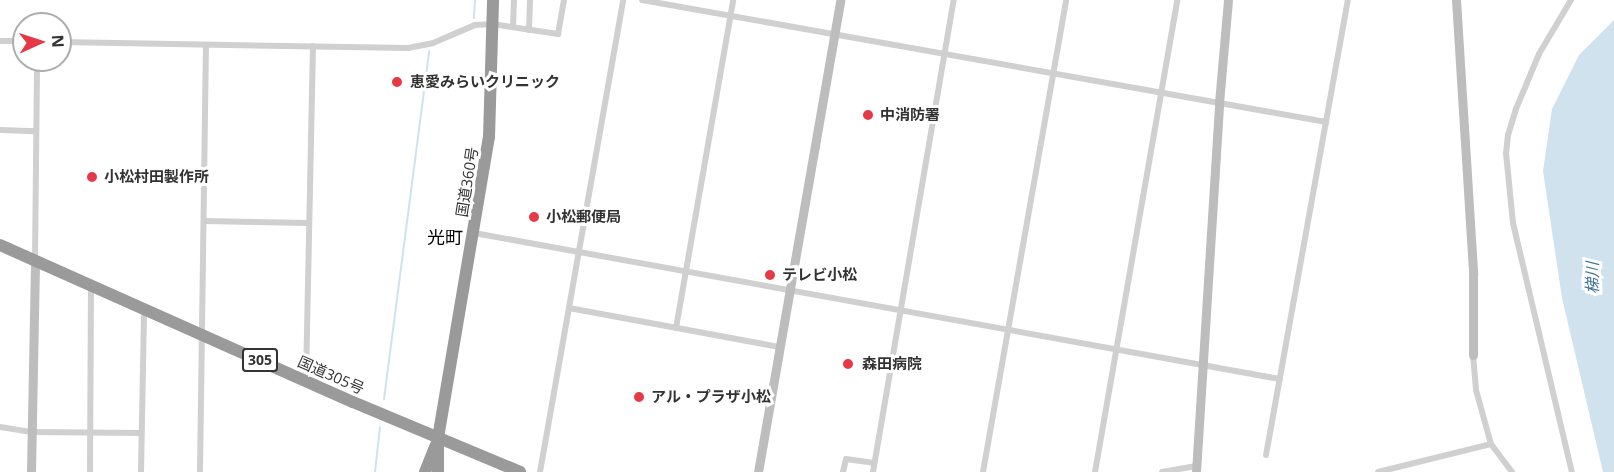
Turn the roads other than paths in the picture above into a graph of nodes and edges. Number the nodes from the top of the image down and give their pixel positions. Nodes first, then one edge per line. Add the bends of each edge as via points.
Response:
1 (493, 0) edge
2 (514, 0) edge
3 (530, 0) edge
4 (564, 0) edge
5 (623, 0) edge
6 (642, 0) edge
7 (733, 0) edge
8 (840, 0) edge
9 (954, 0) edge
10 (1066, 0) edge
11 (1177, 0) edge
12 (1228, 0) edge
13 (1348, 0) edge
14 (1456, 0) edge
15 (1571, 0) edge
16 (730, 16) junction
17 (492, 24) junction
18 (513, 27) junction
19 (529, 30) junction
20 (834, 33) junction
21 (72, 42) edge
22 (206, 45) junction
23 (313, 46) junction
24 (944, 54) junction
25 (37, 72) edge
26 (1053, 74) junction
27 (1159, 92) junction
28 (1219, 103) junction
29 (1326, 122) junction
30 (0, 130) edge
31 (36, 131) junction
32 (204, 221) junction
33 (309, 223) junction
34 (474, 233) junction
35 (0, 245) edge
36 (578, 253) junction
37 (35, 261) junction
38 (686, 273) junction
39 (91, 286) junction
40 (789, 291) junction
41 (569, 308) junction
42 (144, 309) junction
43 (901, 311) junction
44 (676, 328) junction
45 (1008, 330) junction
46 (202, 334) junction
47 (780, 346) junction
48 (1115, 349) junction
49 (1473, 355) joint
50 (1201, 365) junction
51 (306, 379) junction
52 (1280, 379) junction
53 (0, 427) edge
54 (31, 432) junction
55 (141, 432) junction
56 (90, 434) junction
57 (438, 438) junction
58 (1491, 444) junction
59 (1266, 455) dead end
60 (874, 463) junction
61 (1196, 469) edge
62 (31, 472) edge
63 (90, 472) edge
64 (141, 472) edge
65 (200, 472) edge
66 (425, 472) edge
67 (438, 472) edge
68 (520, 472) edge
69 (540, 472) edge
70 (758, 472) edge
71 (843, 472) edge
72 (873, 472) edge
73 (983, 472) edge
74 (1095, 472) edge
75 (1162, 472) edge
76 (1378, 472) edge
77 (1512, 472) edge
78 (1572, 472) edge

1 - 17 highway, 国道360号
2 - 18 street
3 - 19 street
4 - 19 street via 558,34
5 - 36 street
6 - 16 street
7 - 16 street
8 - 20 street
9 - 24 street
10 - 26 street
11 - 27 street
12 - 28 street
13 - 29 street
14 - 49 street via 1473,274
15 - 78 street via 1532,72 1513,118 1506,153 1513,223
16 - 20 street
16 - 38 street
17 - 18 street
17 - 23 street via 476,25 423,46
17 - 34 highway, 国道360号 via 489,137
18 - 19 street
20 - 24 street
20 - 40 street
21 - 22 street
22 - 23 street
22 - 32 street
23 - 33 street
24 - 26 street
24 - 43 street
25 - 31 street
26 - 27 street
26 - 45 street
27 - 28 street
27 - 48 street
28 - 29 street
28 - 50 street
29 - 52 street
30 - 31 street
31 - 37 street
32 - 33 street
32 - 46 street
33 - 51 street
34 - 36 street
34 - 57 highway, 国道360号
35 - 37 highway, 国道305号 / 305
36 - 38 street
36 - 41 street
37 - 39 highway, 国道305号 / 305
37 - 54 street
38 - 40 street
38 - 44 street
39 - 42 highway, 国道305号 / 305
39 - 56 street
40 - 43 street
40 - 47 street
41 - 44 street
41 - 69 street
42 - 46 highway, 国道305号 / 305
42 - 55 street
43 - 45 street
43 - 60 street
44 - 47 street
45 - 48 street
45 - 73 street
46 - 51 highway, 国道305号 / 305
46 - 65 street
47 - 70 street
48 - 50 street
48 - 74 street
49 - 58 street via 1476,390
50 - 52 street
50 - 61 street
51 - 57 highway, 国道305号 / 305
52 - 59 street
53 - 54 street
54 - 56 street
54 - 62 street
55 - 56 street
55 - 64 street
56 - 63 street
57 - 66 highway, 国道360号
57 - 67 highway, 国道360号
57 - 68 highway, 国道305号 / 305
58 - 76 street
58 - 77 street
60 - 71 street via 846,459
60 - 72 street
61 - 75 street

